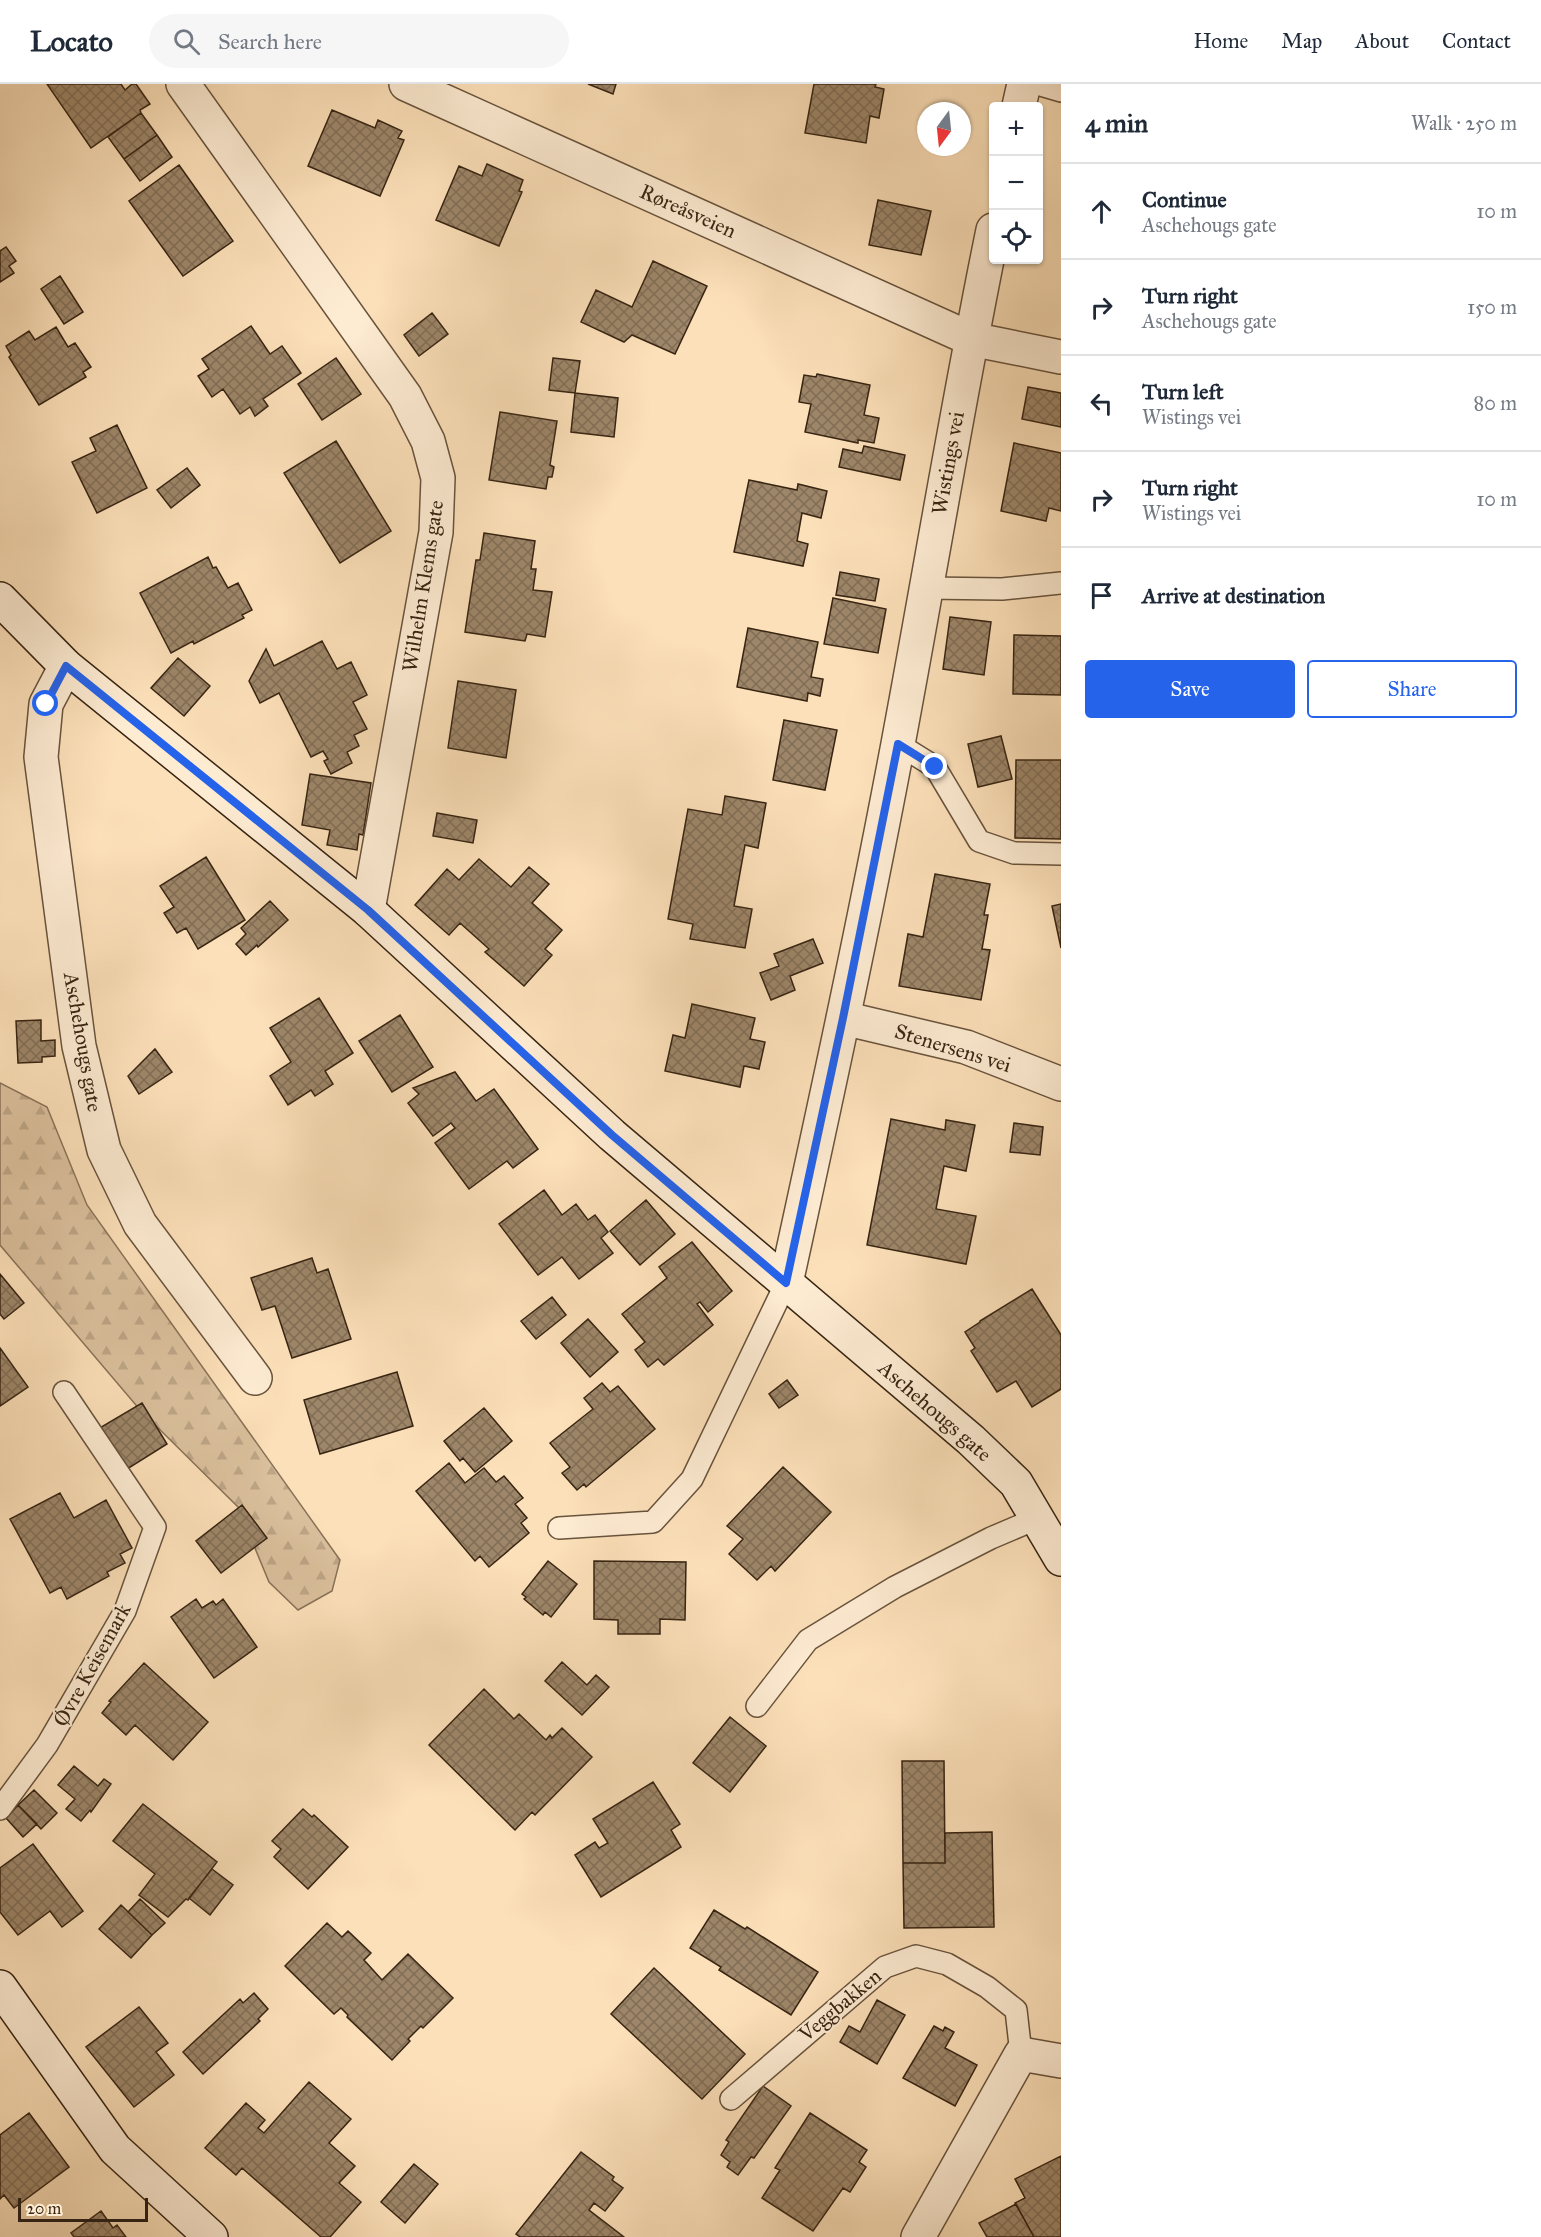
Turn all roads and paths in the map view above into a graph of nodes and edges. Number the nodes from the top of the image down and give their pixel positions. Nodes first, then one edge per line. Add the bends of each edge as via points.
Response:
1 (183, 84) edge
2 (406, 84) edge
3 (1024, 84) edge
4 (1037, 84) edge
5 (1061, 90) edge
6 (1020, 102) edge
7 (989, 250) edge
8 (971, 339) junction
9 (1061, 357) edge
10 (1061, 583) edge
11 (926, 588) junction
12 (0, 599) edge
13 (66, 666) junction
14 (898, 744) junction
15 (1061, 854) edge
16 (368, 910) junction
17 (843, 1018) junction
18 (1061, 1084) edge
19 (786, 1283) junction
20 (255, 1378) dead end
21 (64, 1392) dead end
22 (1038, 1518) junction
23 (559, 1528) dead end
24 (1061, 1559) edge
25 (757, 1706) dead end
26 (0, 1809) edge
27 (0, 1987) edge
28 (1021, 2054) junction
29 (1061, 2061) edge
30 (731, 2099) dead end
31 (211, 2237) edge
32 (918, 2237) edge

1 - 16 street, Wilhelm Klems gate via 405,396 429,441 438,478 436,532
2 - 8 street, Røreåsveien
3 - 6 street
4 - 5 lane
7 - 8 street, Wistings vei
8 - 9 street
8 - 11 street, Wistings vei
10 - 11 lane via 1002,589
11 - 14 street, Wistings vei
12 - 13 street, Aschehougs gate
13 - 16 street, Aschehougs gate
13 - 20 street, Aschehougs gate via 46,704 41,758 80,1046 104,1150 140,1224
14 - 15 lane via 935,767 979,841 1014,853
14 - 17 street, Wistings vei
16 - 19 street, Aschehougs gate via 612,1135
17 - 18 street, Stenersens vei via 966,1047
17 - 19 street, Wistings vei
19 - 22 street, Aschehougs gate via 971,1440 1016,1483
19 - 23 lane via 692,1479 653,1522
21 - 26 lane, Øvre Keisemark via 155,1527 125,1611 47,1745
22 - 24 street, Aschehougs gate
22 - 25 lane via 895,1587 808,1640
27 - 31 street via 116,2149
28 - 29 street
28 - 30 lane, Veggbakken via 1016,2010 987,1986 947,1964 916,1956 885,1967
28 - 32 street

